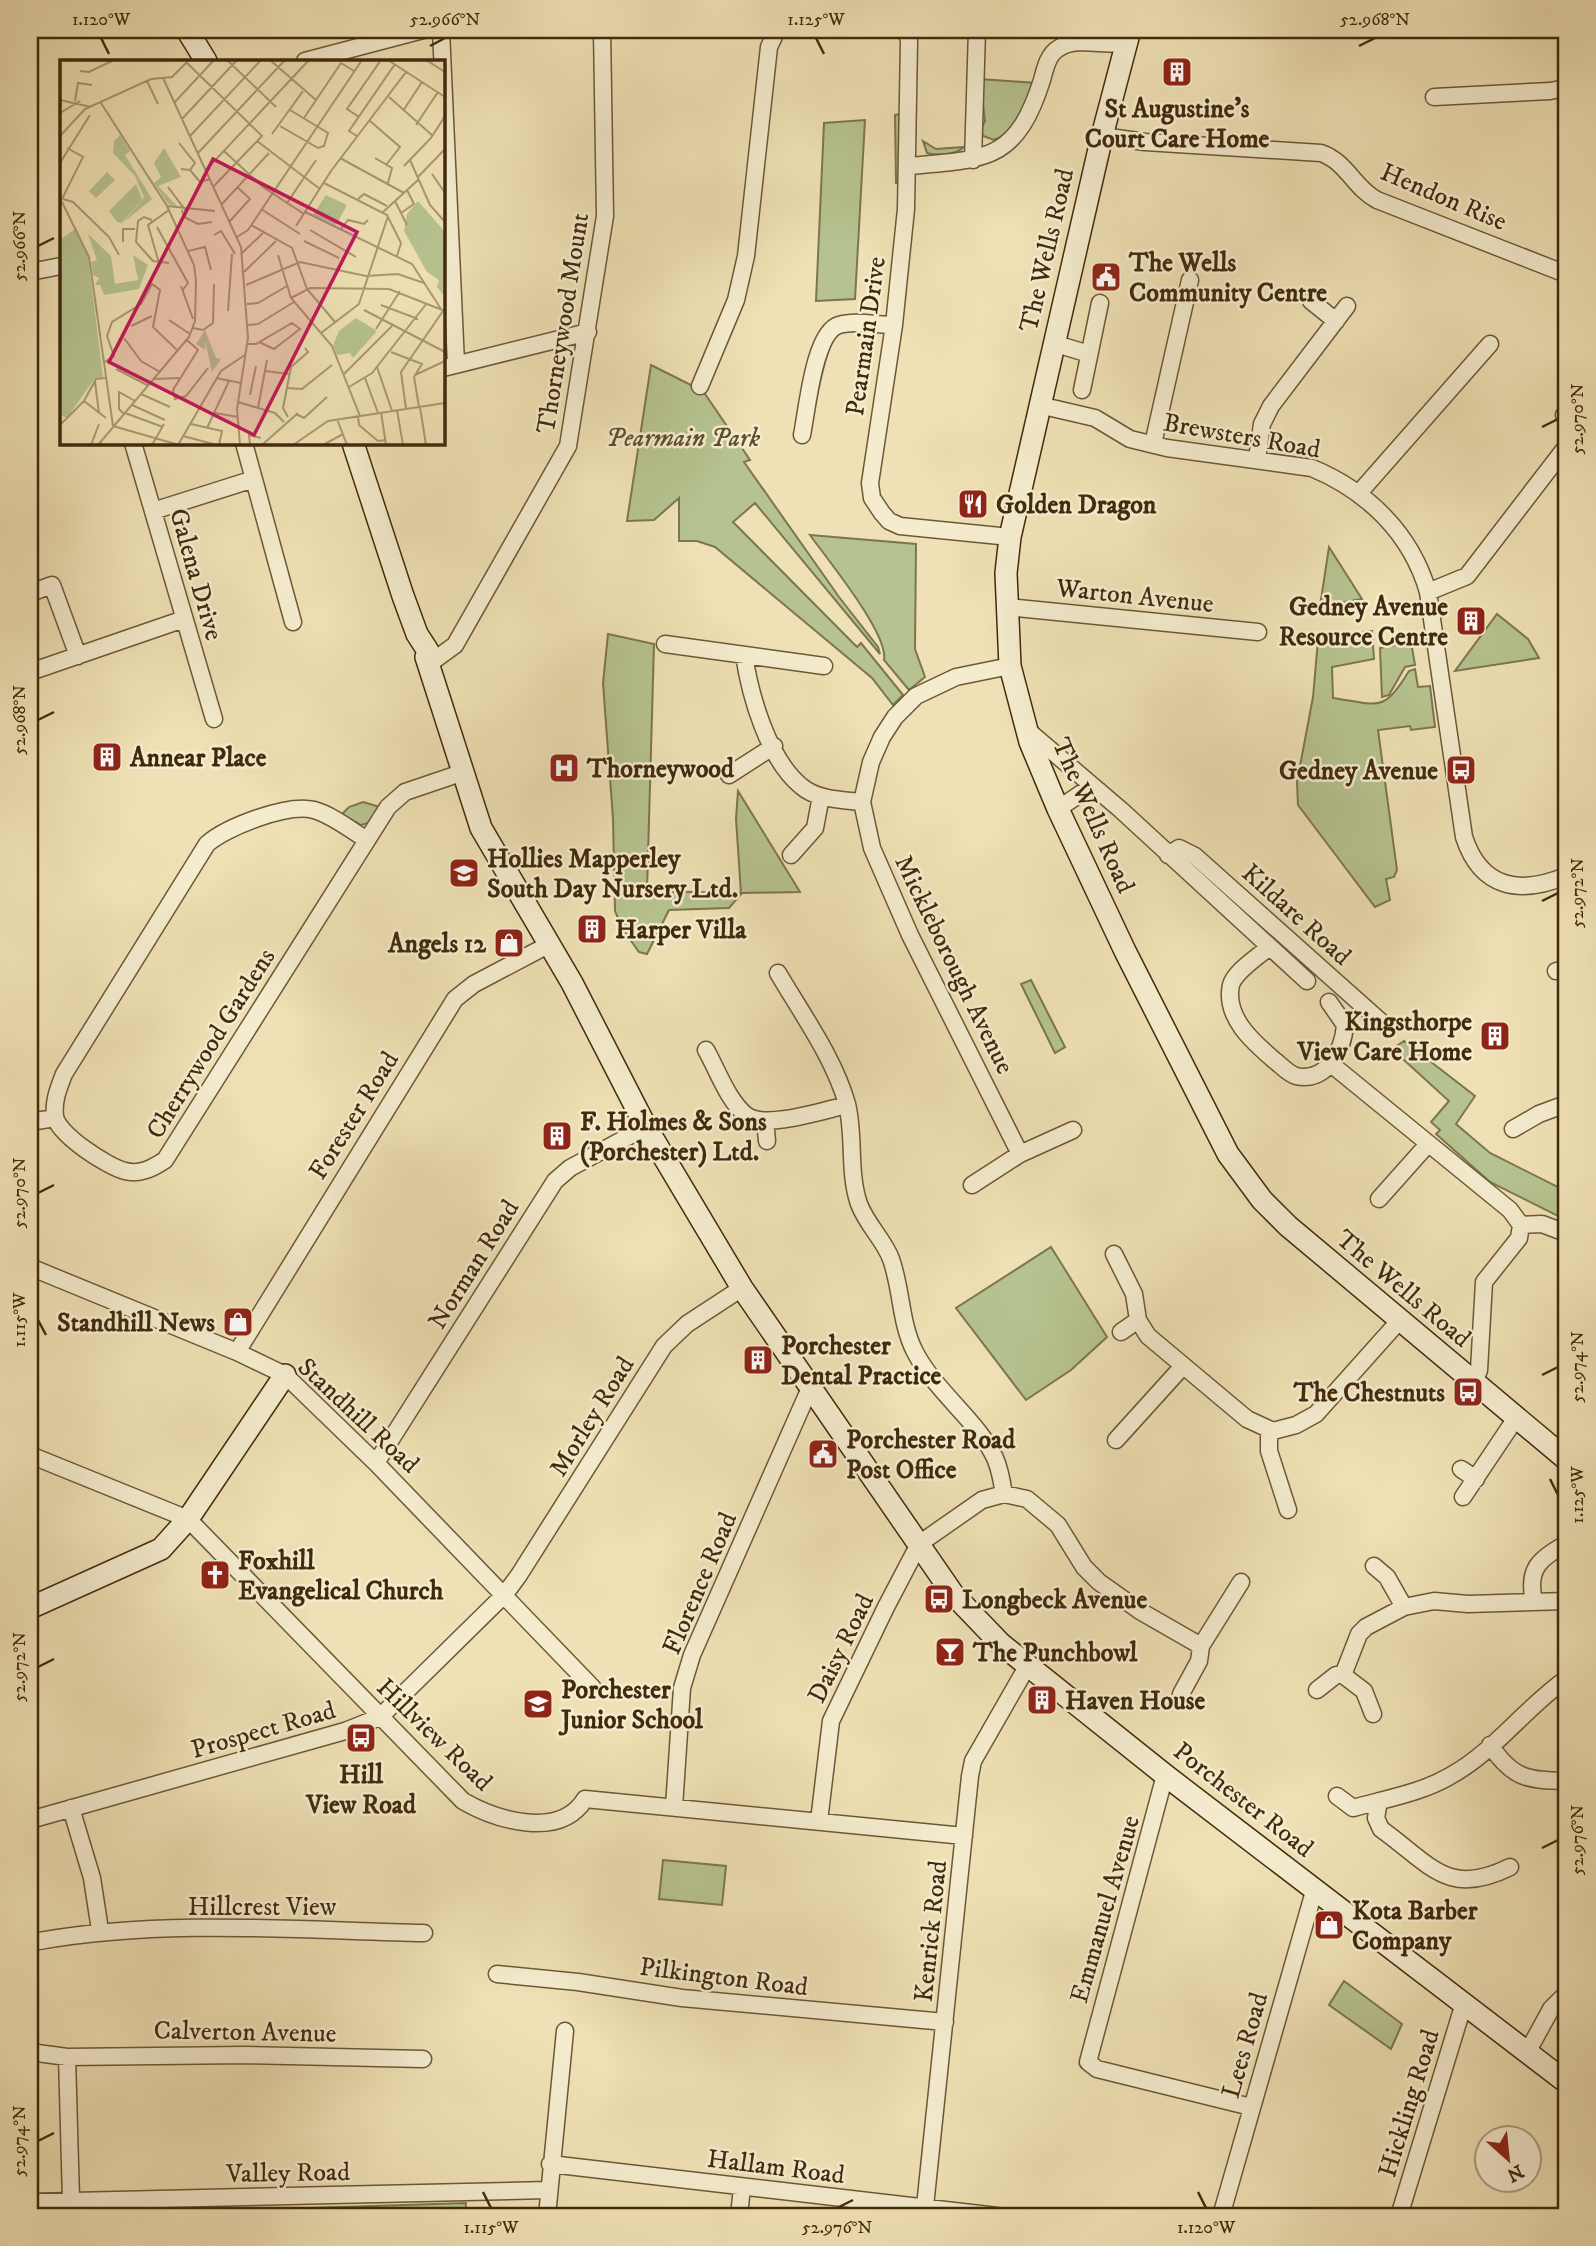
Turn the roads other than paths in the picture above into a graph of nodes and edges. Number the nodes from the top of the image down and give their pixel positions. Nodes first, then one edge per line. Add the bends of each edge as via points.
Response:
1 (187, 30) edge
2 (423, 30) edge
3 (442, 30) edge
4 (603, 30) edge
5 (777, 30) edge
6 (906, 30) edge
7 (977, 30) edge
8 (1128, 36) edge
9 (205, 60) edge
10 (309, 60) edge
11 (443, 60) edge
12 (1566, 88) edge
13 (1434, 97) dead end
14 (444, 114) edge
15 (1102, 136) junction
16 (973, 160) junction
17 (909, 166) junction
18 (60, 267) edge
19 (30, 272) edge
20 (1566, 274) edge
21 (1187, 279) dead end
22 (1311, 301) dead end
23 (1100, 303) dead end
24 (1347, 306) dead end
25 (1336, 321) junction
26 (894, 325) junction
27 (588, 331) junction
28 (1053, 343) junction
29 (1490, 344) dead end
30 (1089, 354) junction
31 (450, 366) edge
32 (700, 386) dead end
33 (1082, 390) dead end
34 (1039, 405) junction
35 (802, 435) dead end
36 (133, 444) edge
37 (244, 444) edge
38 (353, 444) edge
39 (1153, 444) junction
40 (1566, 447) edge
41 (1257, 459) junction
42 (254, 479) junction
43 (1359, 493) junction
44 (153, 511) junction
45 (1010, 537) junction
46 (33, 592) dead end
47 (1428, 592) junction
48 (1007, 607) junction
49 (184, 619) junction
50 (293, 622) dead end
51 (1258, 632) dead end
52 (665, 644) dead end
53 (744, 655) junction
54 (78, 656) junction
55 (427, 661) junction
56 (824, 666) dead end
57 (1010, 666) junction
58 (30, 672) edge
59 (214, 719) dead end
60 (1027, 729) junction
61 (774, 746) junction
62 (461, 773) junction
63 (729, 775) dead end
64 (1099, 791) junction
65 (821, 796) junction
66 (862, 802) junction
67 (1058, 809) junction
68 (367, 840) junction
69 (795, 846) dead end
70 (1168, 855) junction
71 (1566, 876) edge
72 (550, 944) junction
73 (1269, 947) junction
74 (778, 973) dead end
75 (1307, 981) dead end
76 (1329, 1002) dead end
77 (1390, 1029) dead end
78 (706, 1050) dead end
79 (1331, 1065) junction
80 (1566, 1104) edge
81 (847, 1105) junction
82 (55, 1118) junction
83 (765, 1121) junction
84 (30, 1122) edge
85 (646, 1127) junction
86 (1513, 1129) dead end
87 (1073, 1130) dead end
88 (767, 1141) dead end
89 (1428, 1144) junction
90 (1020, 1154) junction
91 (972, 1185) dead end
92 (1379, 1199) dead end
93 (1521, 1225) junction
94 (1566, 1233) edge
95 (1114, 1255) dead end
96 (30, 1268) edge
97 (742, 1288) junction
98 (1138, 1320) junction
99 (1400, 1320) junction
100 (1121, 1332) dead end
101 (237, 1352) junction
102 (1183, 1366) junction
103 (285, 1375) junction
104 (1474, 1384) junction
105 (810, 1388) junction
106 (1516, 1418) junction
107 (1269, 1430) junction
108 (1116, 1440) dead end
109 (30, 1455) edge
110 (1566, 1459) edge
111 (376, 1463) junction
112 (1461, 1469) dead end
113 (1476, 1479) junction
114 (1004, 1494) junction
115 (1463, 1497) dead end
116 (1288, 1510) dead end
117 (188, 1519) junction
118 (919, 1544) junction
119 (1566, 1544) edge
120 (1374, 1566) dead end
121 (1241, 1582) dead end
122 (500, 1589) junction
123 (1566, 1601) edge
124 (1534, 1602) junction
125 (1404, 1607) junction
126 (30, 1608) edge
127 (1201, 1646) junction
128 (1028, 1665) junction
129 (1343, 1675) junction
130 (1566, 1679) edge
131 (593, 1688) dead end
132 (1317, 1690) dead end
133 (1181, 1694) dead end
134 (1373, 1714) dead end
135 (380, 1717) junction
136 (1490, 1745) junction
137 (1165, 1775) junction
138 (1566, 1781) edge
139 (1337, 1796) dead end
140 (1379, 1801) junction
141 (674, 1807) junction
142 (71, 1808) junction
143 (30, 1820) edge
144 (820, 1821) junction
145 (964, 1836) junction
146 (1510, 1867) dead end
147 (1315, 1888) junction
148 (100, 1930) junction
149 (424, 1933) dead end
150 (39, 1941) dead end
151 (497, 1975) dead end
152 (1566, 1994) edge
153 (1464, 2003) junction
154 (945, 2022) junction
155 (565, 2031) dead end
156 (1528, 2051) junction
157 (30, 2052) edge
158 (66, 2057) junction
159 (423, 2059) dead end
160 (1566, 2082) edge
161 (1251, 2107) junction
162 (550, 2164) junction
163 (742, 2187) junction
164 (548, 2190) junction
165 (71, 2200) junction
166 (30, 2202) edge
167 (150, 2208) edge
168 (924, 2212) edge
169 (547, 2216) edge
170 (739, 2216) edge
171 (997, 2216) edge
172 (1221, 2216) edge
173 (1399, 2216) edge

1 - 9 street
2 - 10 street
3 - 11 street
4 - 27 street, Thorneywood Mount via 605,216
5 - 32 street via 769,47 746,256 736,300
6 - 17 street, Pearmain Drive
7 - 16 street
8 - 15 street, The Wells Road
8 - 16 street via 1060,47 1049,58 1027,121 1007,143
12 - 13 street
14 - 31 street
15 - 20 street, Hendon Rise via 1321,153 1341,163 1377,200
15 - 28 street, The Wells Road
16 - 17 street
17 - 26 street, Pearmain Drive
18 - 19 street
21 - 39 street
22 - 25 street
23 - 30 street
24 - 25 street
25 - 41 street via 1271,406 1262,424
26 - 35 street via 839,325 826,332
26 - 45 street, Pearmain Drive via 871,465 872,498 889,521 900,526
27 - 31 street
27 - 55 street, Thorneywood Mount via 575,421 562,460 455,645
28 - 30 street
28 - 34 street, The Wells Road
29 - 43 street
30 - 33 street
34 - 39 street, Brewsters Road via 1095,418 1130,439
34 - 45 street, The Wells Road
36 - 44 street, Galena Drive
37 - 42 street
38 - 55 street, Porchester Road via 417,634 428,651
39 - 41 street, Brewsters Road
40 - 47 street via 1467,576
41 - 43 street, Brewsters Road via 1312,468
42 - 44 street
42 - 50 street
43 - 47 street, Brewsters Road via 1404,539
44 - 49 street, Galena Drive
45 - 48 street, The Wells Road
46 - 54 street via 52,585
47 - 71 street, Brewsters Road via 1469,853 1488,876 1518,887 1533,888
48 - 51 street, Warton Avenue
48 - 57 street, The Wells Road
49 - 54 street
49 - 59 street, Galena Drive
52 - 53 street
53 - 56 street
53 - 61 street via 749,690
54 - 58 street
55 - 62 street, Porchester Road
57 - 60 street, The Wells Road
57 - 66 street, Mickleborough Avenue via 956,677 916,696 882,737
60 - 64 street, Kildare Road
60 - 67 street, The Wells Road
61 - 63 street
61 - 65 street via 802,788
62 - 68 street, Cherrywood Gardens via 405,792 388,807
62 - 72 street, Porchester Road via 481,828
64 - 67 street via 1080,794
64 - 70 street, Kildare Road
65 - 66 street
65 - 69 street via 816,828
66 - 90 street, Mickleborough Avenue via 872,848 909,935
67 - 99 street, The Wells Road via 1227,1154 1288,1226
68 - 82 street via 306,808 220,832 207,844 64,1074
68 - 82 street, Cherrywood Gardens via 165,1160 139,1172 124,1171 68,1137
70 - 73 street, Kildare Road
70 - 77 street, Kildare Road via 1179,848 1195,856
72 - 85 street, Porchester Road
72 - 101 street, Forester Road via 455,999
73 - 75 street, Kildare Road
73 - 79 street, Kildare Road via 1231,984 1240,1025 1289,1073 1311,1076
74 - 81 street via 838,1077
76 - 79 street, Kildare Road via 1345,1025
78 - 83 street via 746,1116
79 - 89 street
80 - 86 street
81 - 83 street
81 - 114 street via 854,1185 867,1224 890,1256 906,1330 928,1374 988,1445
82 - 84 street
83 - 88 street
85 - 97 street, Porchester Road
85 - 111 street, Norman Road via 570,1168 555,1181
87 - 90 street
89 - 92 street
89 - 93 street via 1510,1210
90 - 91 street
93 - 94 street via 1542,1224
93 - 104 street via 1519,1238 1484,1282 1479,1370
95 - 98 street via 1134,1294
96 - 101 street, Standhill Road
97 - 105 street, Porchester Road
97 - 122 street, Morley Road via 687,1324 664,1346 535,1552
98 - 100 street
98 - 102 street
99 - 104 street, The Wells Road
99 - 107 street via 1316,1414 1284,1429
101 - 103 street, Standhill Road
102 - 107 street via 1247,1419
102 - 108 street
103 - 111 street, Standhill Road
103 - 117 street
104 - 106 street, The Wells Road
105 - 118 street, Porchester Road
105 - 141 street, Florence Road via 692,1655 682,1688
106 - 110 street, The Wells Road
106 - 113 street
107 - 116 street via 1269,1451
109 - 117 street, Hillview Road
111 - 122 street, Standhill Road
112 - 113 street
113 - 115 street
114 - 118 street via 982,1500
114 - 127 street via 1027,1499 1044,1511 1099,1582
117 - 126 street via 161,1549
117 - 135 street, Hillview Road
118 - 128 street, Porchester Road via 953,1594 989,1633
118 - 144 street, Daisy Road via 831,1721
119 - 124 street via 1533,1572 1529,1581
120 - 125 street via 1387,1577
121 - 127 street
122 - 131 street, Standhill Road
122 - 135 street, Prospect Road
123 - 124 street
124 - 125 street via 1434,1601
125 - 129 street via 1359,1634
127 - 133 street via 1199,1661
128 - 137 street, Porchester Road
128 - 145 street, Kenrick Road via 973,1761
129 - 132 street
129 - 134 street via 1364,1692
130 - 136 street
135 - 141 street, Hillview Road via 463,1801 496,1818 557,1820 578,1810 584,1799
135 - 142 street, Prospect Road via 345,1731
136 - 138 street via 1504,1766 1521,1777
136 - 140 street via 1451,1776
137 - 147 street, Porchester Road
137 - 161 street, Emmanuel Avenue via 1088,2062 1097,2069
139 - 140 street via 1353,1808
140 - 146 street via 1376,1818 1381,1829 1451,1880 1490,1885
141 - 144 street, Hillview Road
142 - 143 street, Prospect Road
142 - 148 street via 92,1878
144 - 145 street, Hillview Road
145 - 154 street, Kenrick Road
147 - 153 street, Porchester Road
147 - 161 street, Lees Road
148 - 149 street, Hillcrest View
148 - 150 street, Hillcrest View
151 - 154 street, Pilkington Road via 682,1998
152 - 156 street via 1551,2010
153 - 156 street, Porchester Road
153 - 173 street, Hickling Road
154 - 168 street, Kenrick Road
155 - 162 street
156 - 160 street, Porchester Road
157 - 158 street, Calverton Avenue
158 - 159 street, Calverton Avenue
158 - 165 street
161 - 172 street, Lees Road
162 - 163 street, Hallam Road
162 - 164 street
163 - 168 street, Hallam Road
163 - 170 street
164 - 167 street, Valley Road
164 - 169 street
165 - 166 street, Valley Road
165 - 167 street, Valley Road
168 - 171 street, Hallam Road

